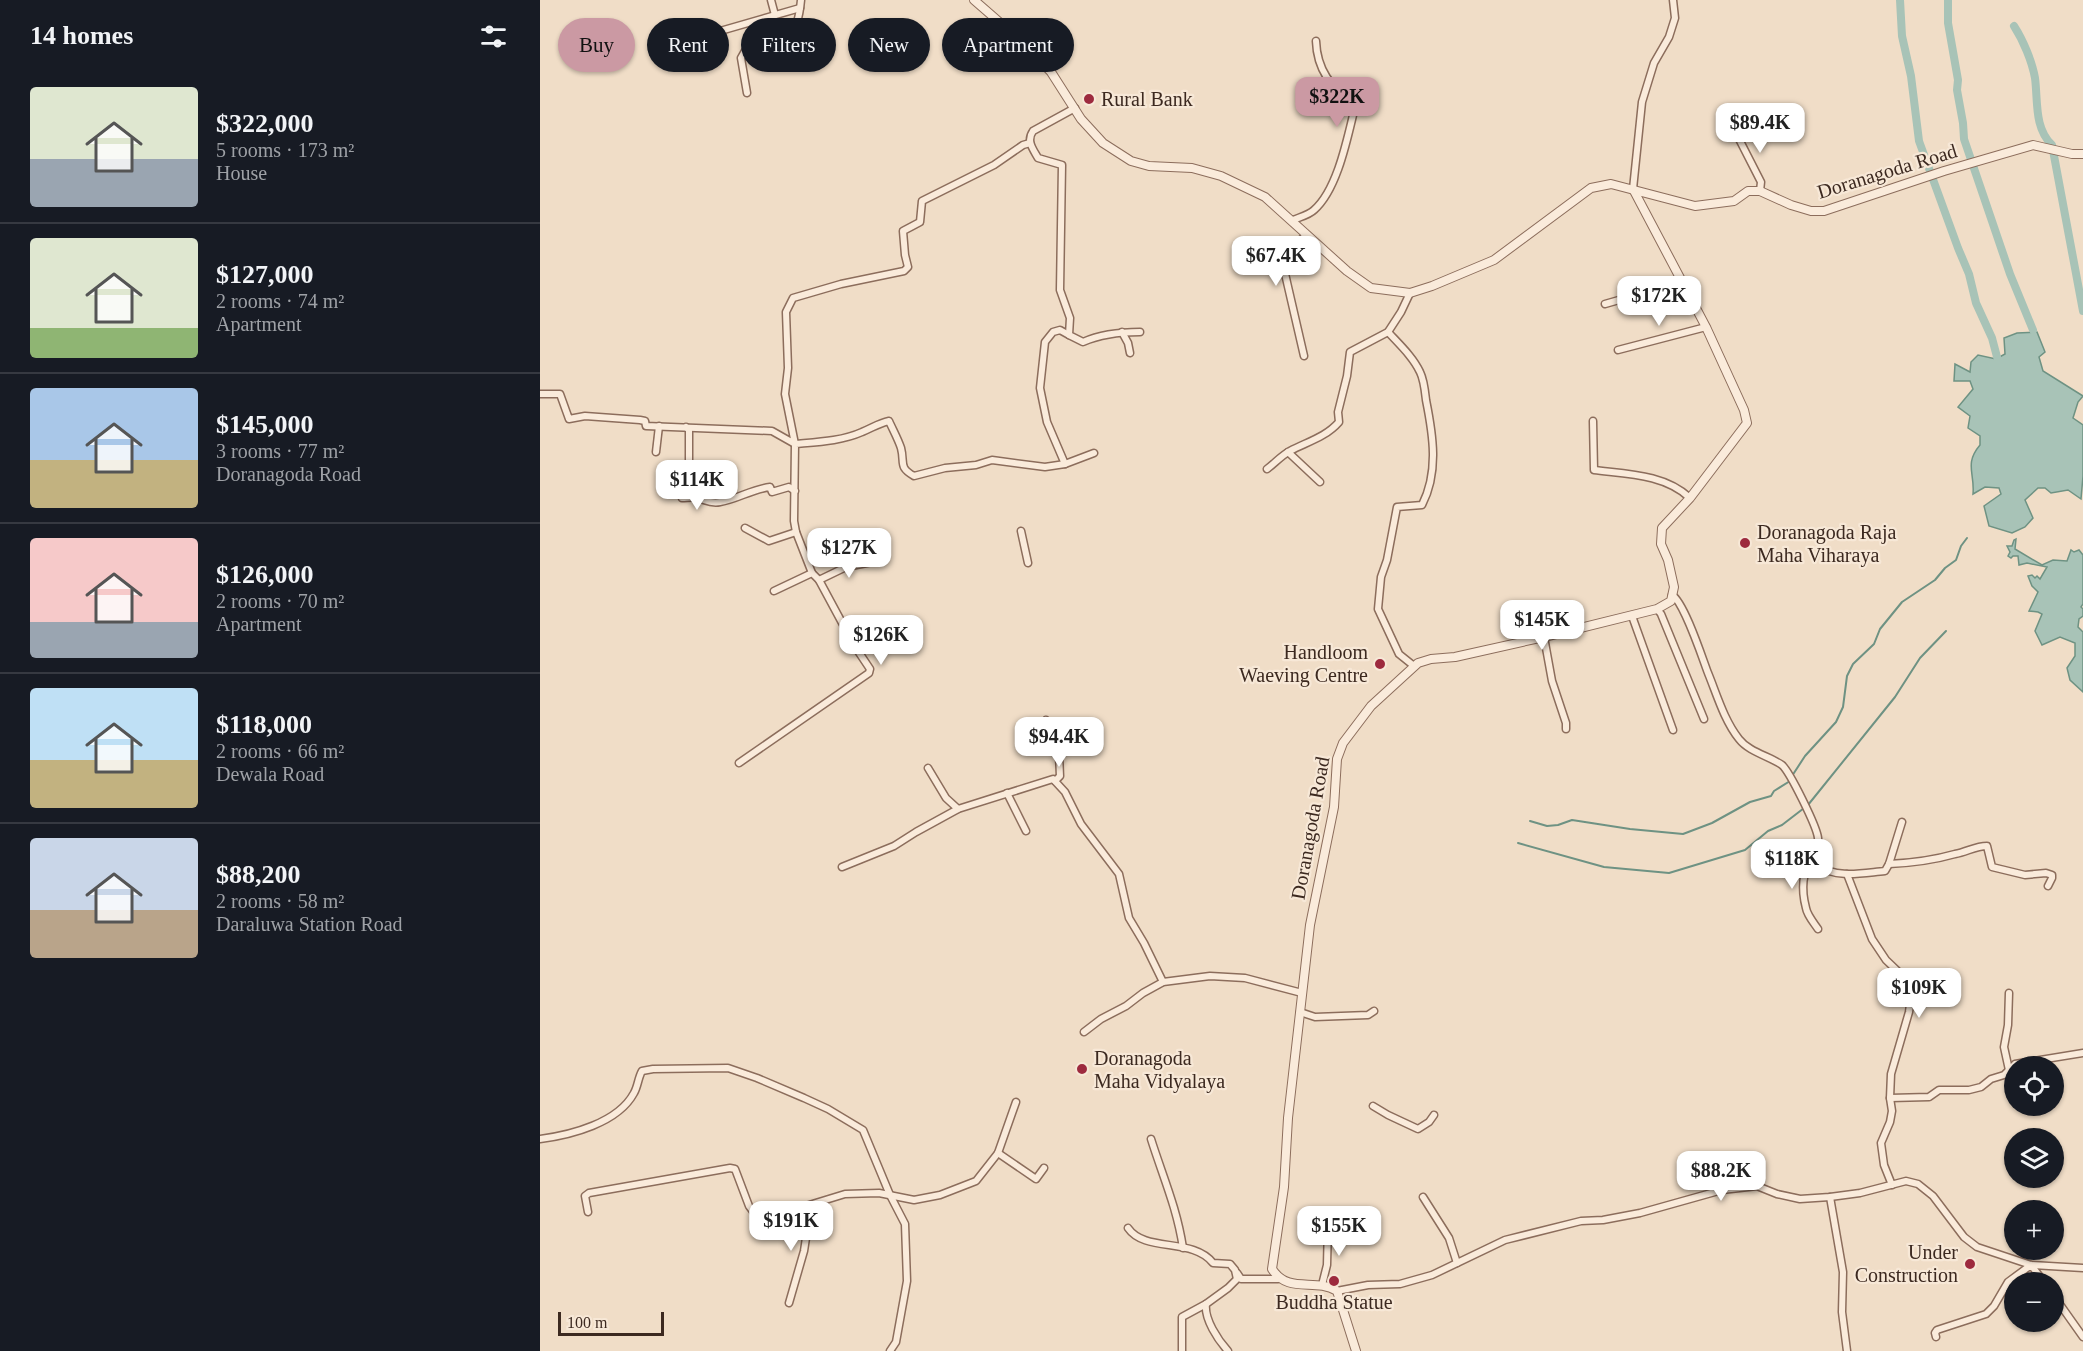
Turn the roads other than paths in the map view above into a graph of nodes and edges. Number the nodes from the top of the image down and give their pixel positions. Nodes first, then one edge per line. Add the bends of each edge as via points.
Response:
1 (771, 0) edge
2 (801, 0) edge
3 (974, 0) edge
4 (1673, 0) edge
5 (800, 8) junction
6 (775, 15) junction
7 (729, 28) edge
8 (1316, 41) dead end
9 (747, 93) dead end
10 (1075, 108) junction
11 (1735, 118) dead end
12 (1030, 143) junction
13 (2083, 154) edge
14 (1633, 189) junction
15 (1760, 191) junction
16 (1293, 220) junction
17 (1307, 235) junction
18 (1682, 282) junction
19 (1410, 292) junction
20 (1605, 304) dead end
21 (1706, 327) junction
22 (1122, 332) junction
23 (1140, 332) dead end
24 (1388, 332) junction
25 (1069, 334) junction
26 (1618, 350) dead end
27 (1130, 353) dead end
28 (1304, 356) dead end
29 (540, 394) edge
30 (1593, 421) dead end
31 (659, 426) junction
32 (686, 427) junction
33 (795, 444) junction
34 (656, 452) dead end
35 (1288, 452) junction
36 (1094, 453) dead end
37 (1065, 464) junction
38 (1267, 469) dead end
39 (1320, 482) dead end
40 (795, 491) junction
41 (1690, 498) junction
42 (745, 528) dead end
43 (1021, 531) dead end
44 (796, 532) junction
45 (872, 562) dead end
46 (1028, 563) dead end
47 (812, 573) junction
48 (819, 580) junction
49 (774, 591) dead end
50 (1672, 595) junction
51 (1657, 609) junction
52 (1632, 616) junction
53 (1544, 637) junction
54 (1414, 666) junction
55 (1704, 719) dead end
56 (1046, 720) dead end
57 (1566, 729) dead end
58 (1673, 730) dead end
59 (739, 762) dead end
60 (928, 768) dead end
61 (1055, 781) junction
62 (1007, 793) junction
63 (958, 810) junction
64 (1902, 822) dead end
65 (1026, 831) dead end
66 (1816, 859) junction
67 (1889, 864) junction
68 (842, 867) dead end
69 (1847, 874) junction
70 (2048, 886) dead end
71 (1818, 929) dead end
72 (1162, 982) junction
73 (1302, 993) junction
74 (2009, 993) dead end
75 (1374, 1011) dead end
76 (1300, 1012) junction
77 (1084, 1032) dead end
78 (2083, 1053) edge
79 (2006, 1056) edge
80 (2064, 1056) edge
81 (2004, 1076) edge
82 (1890, 1098) junction
83 (1016, 1102) dead end
84 (1373, 1106) dead end
85 (1434, 1115) dead end
86 (540, 1139) edge
87 (1151, 1139) dead end
88 (998, 1153) junction
89 (1044, 1168) dead end
90 (1892, 1185) junction
91 (890, 1195) junction
92 (1423, 1197) dead end
93 (1830, 1197) junction
94 (811, 1205) junction
95 (588, 1212) dead end
96 (1328, 1225) dead end
97 (1128, 1228) dead end
98 (1183, 1248) junction
99 (1457, 1263) junction
100 (2031, 1265) junction
101 (2083, 1268) edge
102 (1235, 1270) junction
103 (2036, 1272) edge
104 (1278, 1279) junction
105 (1322, 1285) junction
106 (1337, 1291) junction
107 (789, 1303) dead end
108 (1206, 1304) junction
109 (2064, 1310) edge
110 (1936, 1336) dead end
111 (2083, 1337) edge
112 (890, 1351) edge
113 (1182, 1351) edge
114 (1228, 1351) edge
115 (1356, 1351) edge
116 (1847, 1351) edge

1 - 6 street
2 - 5 street
3 - 10 street via 1051,72
4 - 14 street via 1675,18 1654,63 1642,102
5 - 6 street
5 - 9 street via 792,35 745,51 741,58
6 - 7 street
8 - 16 street via 1320,68 1353,104 1354,111 1341,162 1325,198 1313,211
10 - 12 street via 1033,131
10 - 16 street via 1103,143 1131,161 1192,168 1221,176 1265,197
11 - 15 street via 1738,137 1761,182
12 - 25 street via 1038,158 1062,165 1060,290 1070,318
12 - 33 street via 922,201 920,222 903,231 908,267 903,271 793,298 786,312 788,368 784,394
13 - 15 street, Doranagoda Road via 2033,145 1824,211 1791,205
14 - 15 street via 1695,206 1734,201 1748,191
14 - 18 street
14 - 19 street via 1611,184 1591,188 1494,260
16 - 17 street
17 - 19 street via 1371,288
17 - 28 street via 1286,251 1283,265
18 - 20 street
18 - 21 street
19 - 24 street
21 - 26 street
21 - 41 street via 1747,423
22 - 23 street
22 - 25 street via 1083,342
22 - 27 street
24 - 35 street via 1350,352 1339,422 1334,428
24 - 54 street via 1422,375 1434,443 1431,477 1422,505 1396,507 1378,609 1399,654
25 - 37 street via 1053,332 1046,342 1040,388 1047,422
29 - 31 street via 560,394 569,419 585,416 640,420 646,426
30 - 41 street via 1594,470 1656,479
31 - 32 street
31 - 34 street
32 - 33 street via 772,431
32 - 40 street via 689,470 682,498 718,503 746,496 756,489 770,487 772,492 789,487
33 - 37 street via 836,439 889,421 902,450 901,460 906,471 914,476 992,460 1045,467
33 - 40 street
35 - 38 street
35 - 39 street
36 - 37 street
40 - 44 street
41 - 50 street via 1662,528 1661,543 1674,587
42 - 44 street via 769,541
43 - 46 street
44 - 47 street
45 - 48 street via 846,567
47 - 48 street
47 - 49 street
48 - 59 street via 869,673
50 - 51 street, Doranagoda Road via 1671,601
50 - 66 street via 1677,597 1734,732 1748,747 1783,766 1792,779 1816,828
51 - 52 street, Doranagoda Road
51 - 55 street
52 - 53 street, Doranagoda Road
52 - 58 street
53 - 54 street, Doranagoda Road via 1431,659
53 - 57 street
54 - 73 street, Doranagoda Road via 1371,706 1343,743 1337,759 1334,807 1310,925
56 - 61 street via 1052,724 1058,745 1060,776
60 - 63 street
61 - 62 street via 1053,778
61 - 72 street via 1119,874 1129,918
62 - 63 street
62 - 65 street
63 - 68 street via 894,846
64 - 67 street
66 - 69 street via 1816,865 1826,872
66 - 71 street via 1810,862 1803,879 1806,910
67 - 69 street via 1885,871
67 - 70 street via 1987,846 1992,867 2025,875 2052,875
69 - 82 street via 1872,939 1912,989 1891,1074
72 - 73 street via 1210,976 1245,978
72 - 77 street
73 - 76 street, Doranagoda Road
74 - 79 street
75 - 76 street via 1368,1016 1315,1017
76 - 104 street, Doranagoda Road via 1284,1187 1272,1269
78 - 80 street
81 - 82 street via 1981,1087 1939,1090 1929,1097
82 - 90 street via 1892,1111 1881,1150
83 - 88 street
84 - 85 street via 1418,1129
86 - 91 street via 568,1135 619,1110 634,1093 642,1071 728,1068 777,1085 857,1125 866,1136
87 - 98 street via 1176,1207
88 - 89 street via 1036,1179
88 - 91 street via 976,1181 940,1195 914,1200
90 - 93 street
90 - 100 street via 1906,1181 1917,1184 1933,1196 1964,1238 1977,1247
91 - 94 street via 845,1194
91 - 112 street via 905,1224 907,1281 896,1342
92 - 99 street via 1449,1238
93 - 99 street via 1800,1198 1757,1186 1722,1190 1640,1212 1581,1221 1505,1240
93 - 116 street via 1843,1272 1842,1312
94 - 95 street via 783,1213 755,1214 735,1169 730,1168 589,1193 585,1196
94 - 107 street via 804,1251
96 - 105 street
97 - 98 street via 1147,1240
98 - 102 street via 1192,1248 1213,1263 1230,1264
99 - 106 street via 1400,1284
100 - 101 street
100 - 103 street
100 - 110 street via 2008,1282 1986,1314 1937,1330
102 - 104 street via 1241,1279
102 - 108 street via 1237,1278
104 - 105 street
105 - 106 street
106 - 115 street
108 - 113 street via 1182,1317
108 - 114 street via 1219,1341
109 - 111 street

